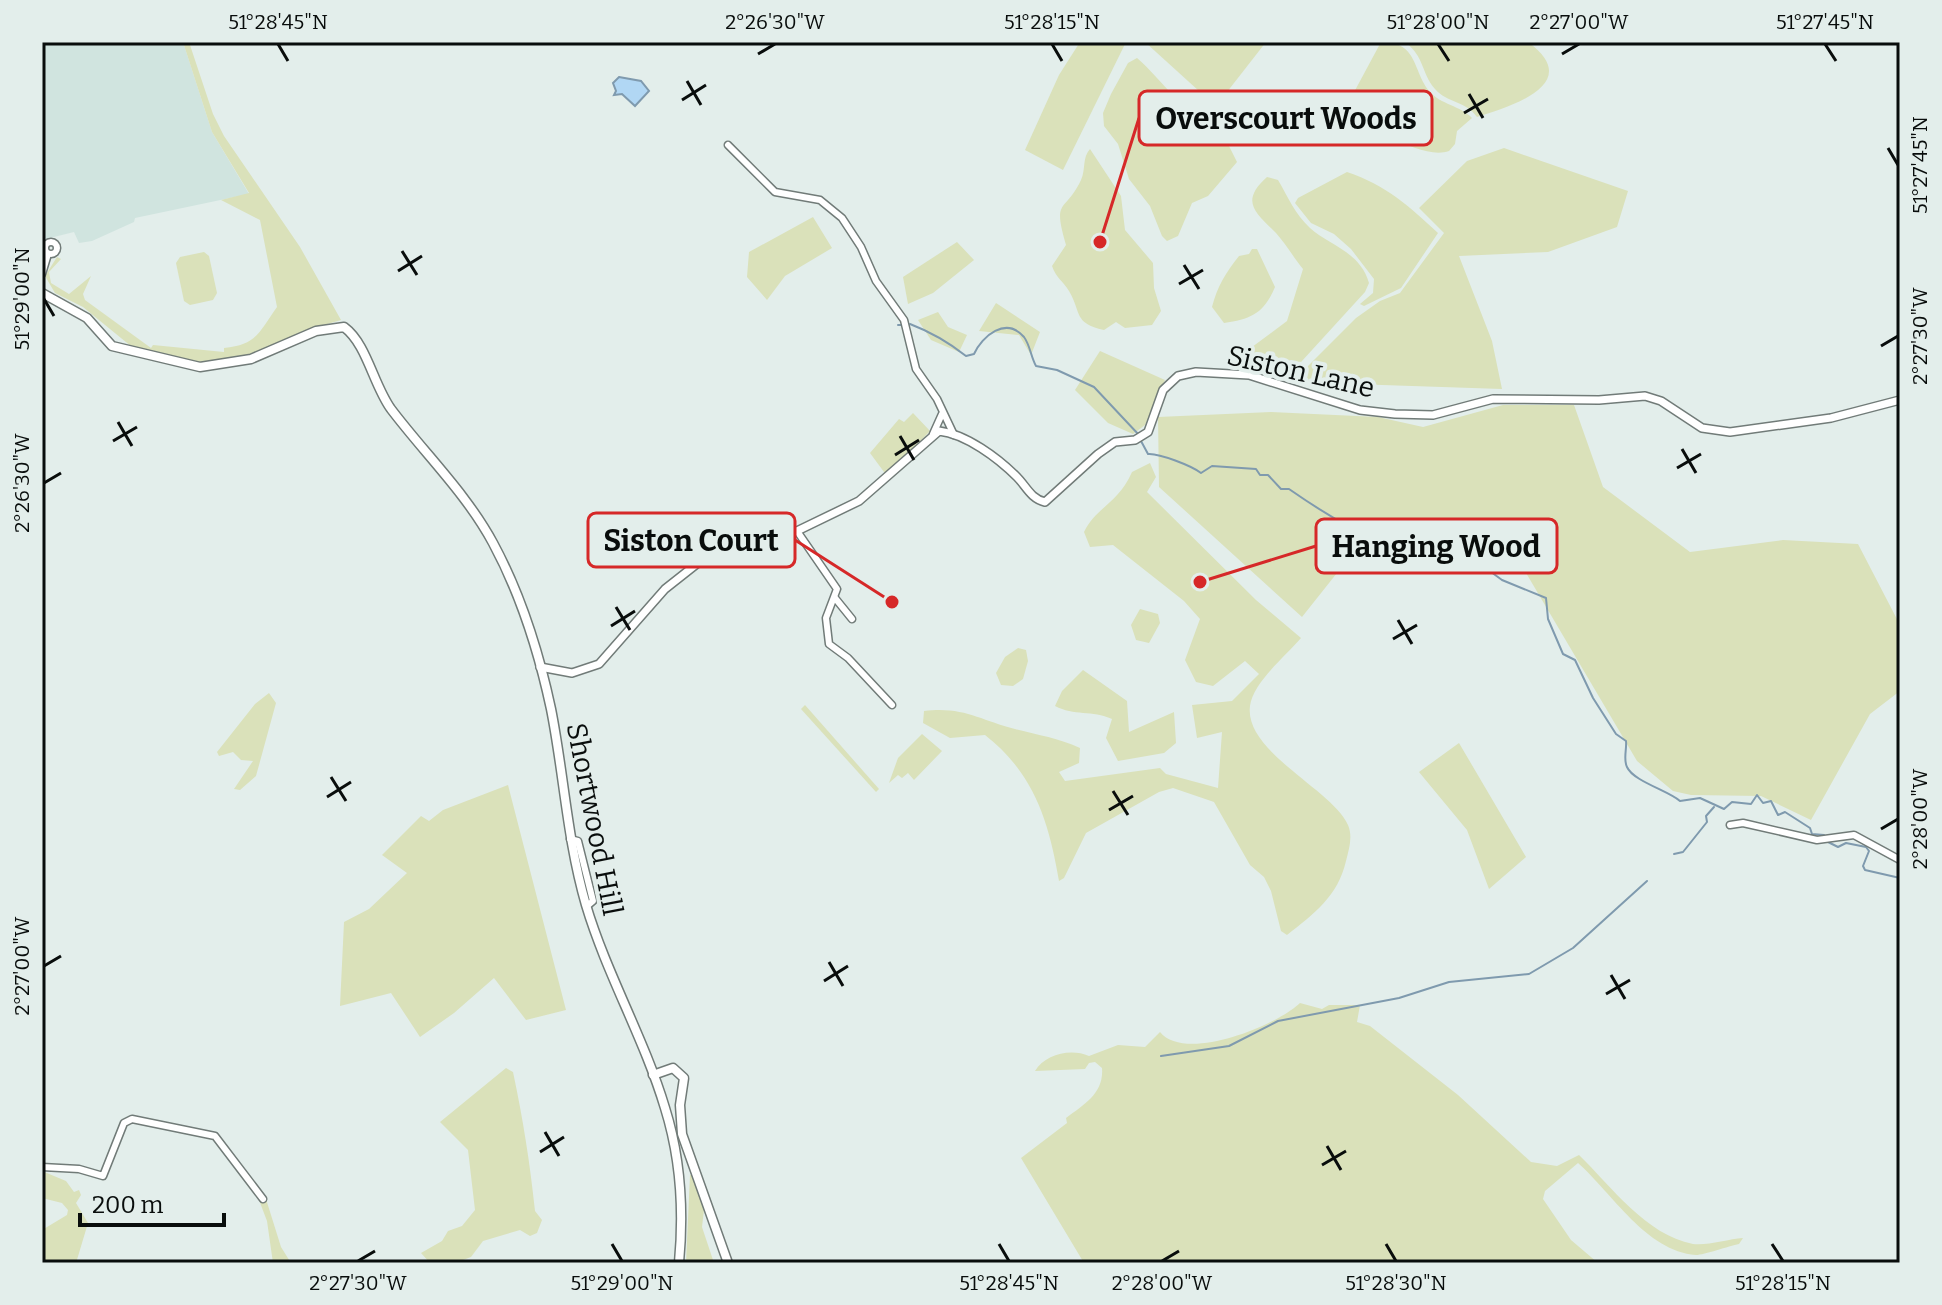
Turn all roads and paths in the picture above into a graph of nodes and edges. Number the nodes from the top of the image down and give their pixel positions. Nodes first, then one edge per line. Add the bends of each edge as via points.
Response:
1 (728, 145) dead end
2 (45, 248) edge
3 (42, 274) edge
4 (42, 293) edge
5 (1900, 400) edge
6 (942, 414) junction
7 (933, 434) junction
8 (954, 435) junction
9 (797, 531) junction
10 (835, 598) junction
11 (852, 619) dead end
12 (541, 670) junction
13 (892, 705) dead end
14 (1730, 825) dead end
15 (1900, 860) edge
16 (653, 1075) junction
17 (42, 1167) edge
18 (263, 1199) dead end
19 (679, 1263) edge
20 (728, 1263) edge

1 - 6 street via 775,192 820,200 842,218 904,320 916,369
2 - 3 street
4 - 12 main road, Shortwood Hill via 87,318 112,346 200,367 251,359 333,327 353,333 382,395 485,529 502,560
5 - 8 street, Siston Lane via 1834,417 1730,432 1702,428 1645,396 1493,399 1433,415 1395,414 1360,410 1249,375 1196,372 1169,384 1151,427 1140,437 1115,442 1045,502 1031,495 1004,464
6 - 7 street
6 - 8 street
7 - 8 street, Siston Lane
7 - 9 street via 870,494
9 - 10 street via 837,589
9 - 12 street via 703,559 658,595 608,658 581,671
10 - 11 street
10 - 13 street via 826,618 829,644
12 - 16 main road, Shortwood Hill via 587,906
14 - 15 street via 1743,823 1817,840 1854,835
16 - 19 main road, Shortwood Hill via 681,1182
16 - 20 main road via 673,1068 684,1078 682,1134
17 - 18 street via 103,1176 125,1121 132,1119 215,1136

